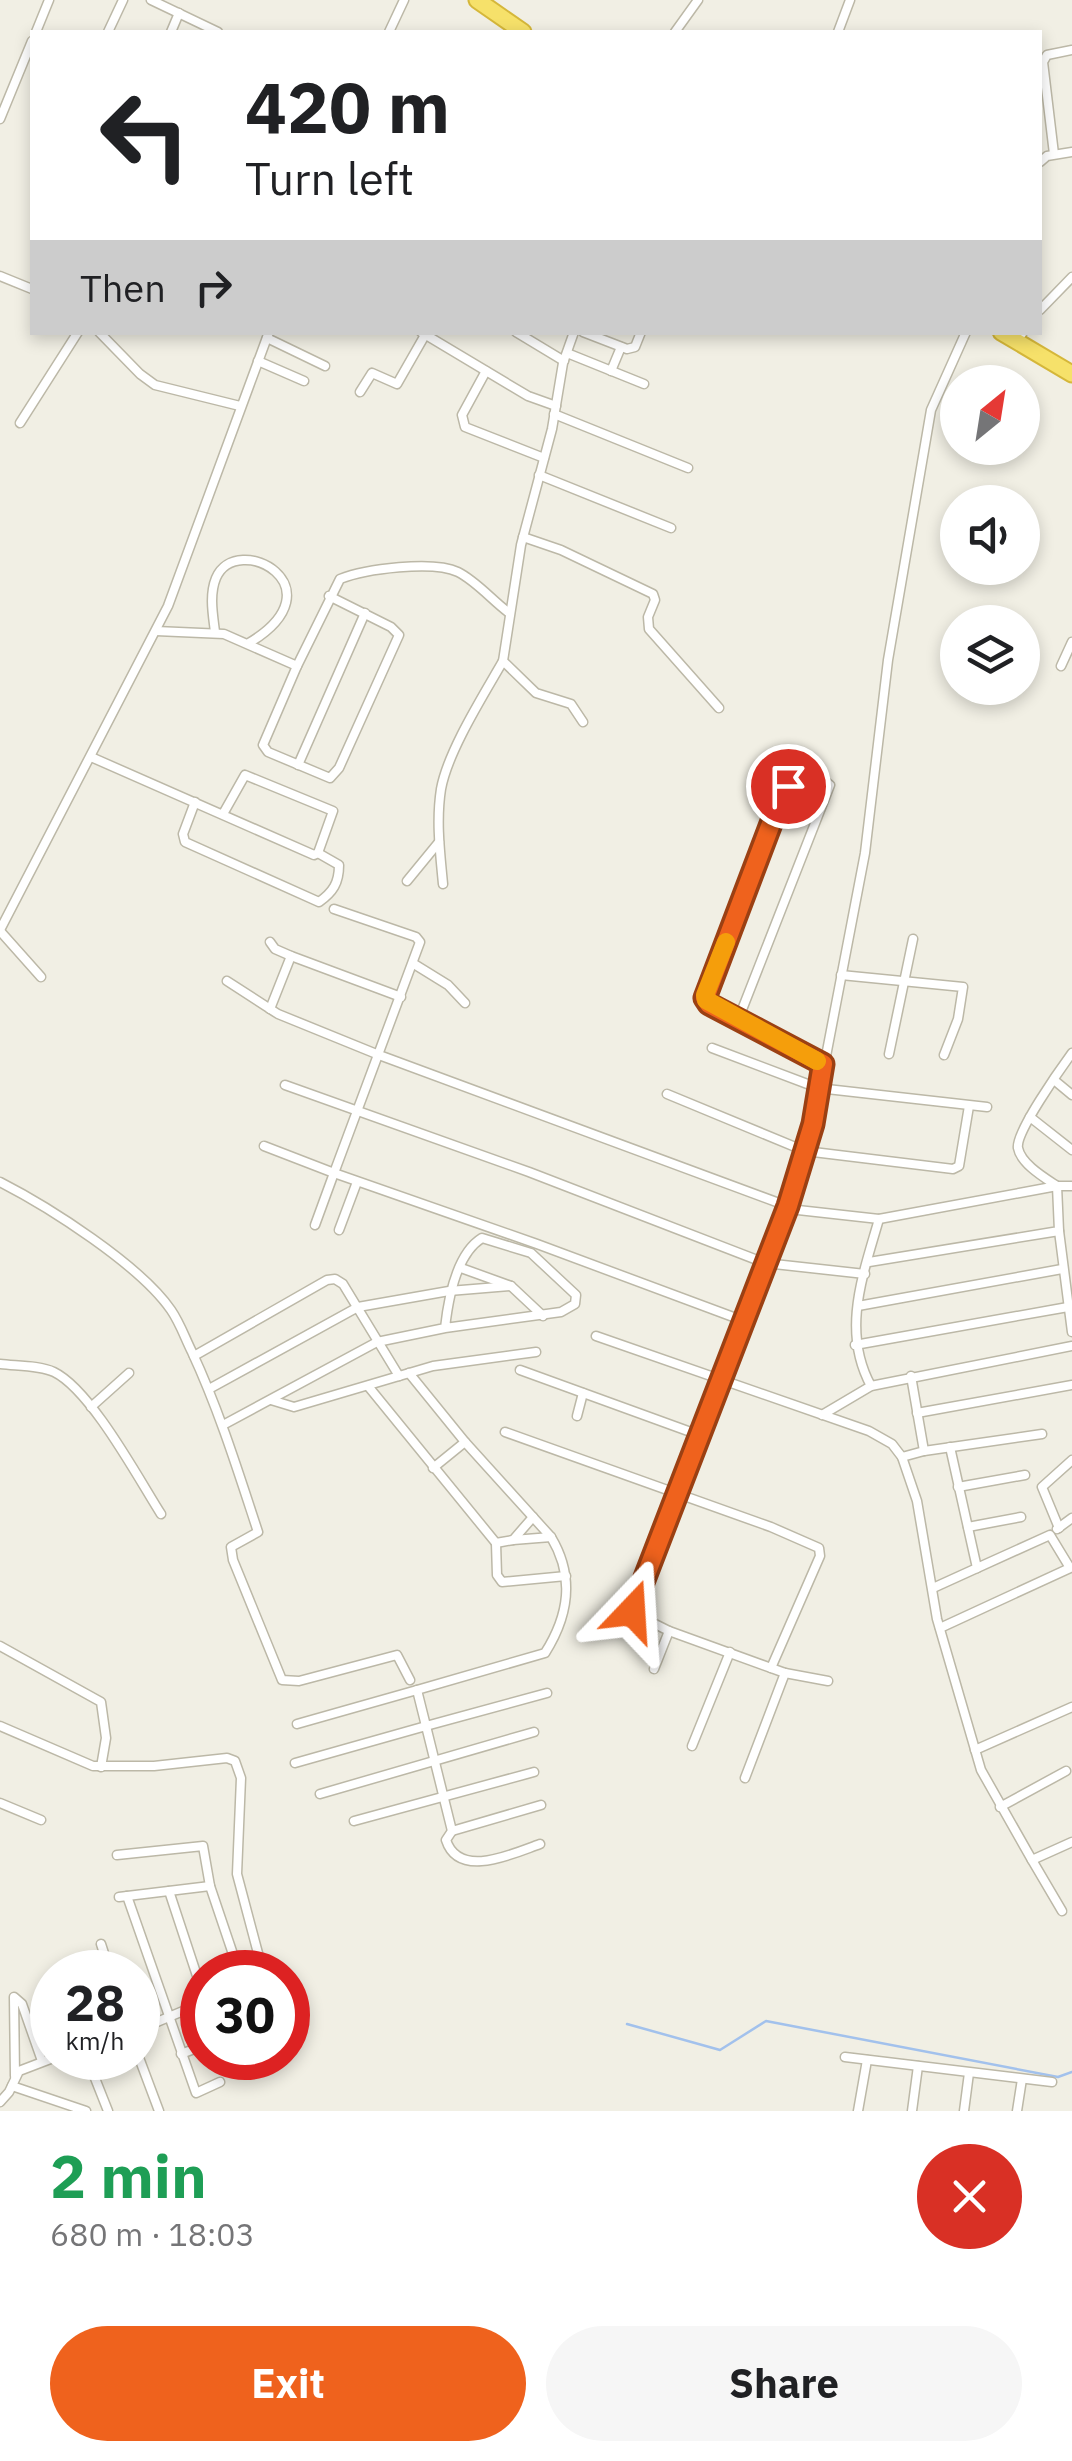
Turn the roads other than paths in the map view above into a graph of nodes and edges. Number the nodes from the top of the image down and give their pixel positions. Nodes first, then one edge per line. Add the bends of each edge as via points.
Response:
1 (49, 0) edge
2 (122, 0) edge
3 (151, 0) edge
4 (404, 0) edge
5 (466, 0) edge
6 (477, 0) edge
7 (698, 0) edge
8 (850, 0) edge
9 (495, 5) edge
10 (179, 13) junction
11 (37, 30) edge
12 (109, 30) edge
13 (172, 30) edge
14 (214, 30) edge
15 (390, 30) edge
16 (507, 30) edge
17 (522, 30) edge
18 (676, 30) edge
19 (839, 30) edge
20 (30, 46) edge
21 (1072, 50) edge
22 (0, 119) edge
23 (1072, 152) edge
24 (1054, 154) junction
25 (1042, 161) edge
26 (0, 276) edge
27 (1072, 277) edge
28 (30, 287) edge
29 (1042, 308) edge
30 (76, 335) edge
31 (102, 335) edge
32 (268, 335) edge
33 (422, 335) edge
34 (425, 335) edge
35 (522, 335) edge
36 (573, 335) edge
37 (590, 335) edge
38 (640, 335) edge
39 (965, 335) edge
40 (1005, 335) edge
41 (1025, 335) edge
42 (620, 347) junction
43 (565, 357) junction
44 (258, 361) junction
45 (1072, 362) edge
46 (325, 366) dead end
47 (611, 371) junction
48 (486, 372) junction
49 (1072, 374) edge
50 (304, 382) dead end
51 (644, 384) dead end
52 (360, 392) dead end
53 (240, 406) junction
54 (555, 410) junction
55 (20, 423) dead end
56 (544, 458) junction
57 (688, 468) dead end
58 (539, 475) junction
59 (671, 528) dead end
60 (522, 541) junction
61 (329, 596) junction
62 (508, 612) junction
63 (365, 613) junction
64 (156, 632) junction
65 (214, 632) junction
66 (1072, 642) edge
67 (250, 643) junction
68 (503, 661) junction
69 (298, 666) junction
70 (1061, 666) dead end
71 (719, 708) dead end
72 (582, 722) dead end
73 (91, 757) junction
74 (298, 765) junction
75 (195, 802) junction
76 (223, 814) junction
77 (440, 842) junction
78 (318, 853) junction
79 (407, 881) dead end
80 (443, 884) dead end
81 (334, 908) dead end
82 (0, 931) edge
83 (914, 939) dead end
84 (270, 942) dead end
85 (290, 956) junction
86 (414, 964) junction
87 (841, 975) junction
88 (42, 977) dead end
89 (227, 981) dead end
90 (904, 981) junction
91 (402, 996) junction
92 (465, 1003) dead end
93 (270, 1008) junction
94 (738, 1020) junction
95 (712, 1048) dead end
96 (1072, 1053) edge
97 (888, 1054) dead end
98 (944, 1054) dead end
99 (379, 1055) junction
100 (823, 1064) junction
101 (1054, 1080) junction
102 (285, 1085) dead end
103 (818, 1088) junction
104 (666, 1094) dead end
105 (1072, 1095) edge
106 (969, 1106) junction
107 (987, 1107) dead end
108 (358, 1110) junction
109 (1030, 1118) junction
110 (264, 1146) dead end
111 (1072, 1150) edge
112 (805, 1152) junction
113 (334, 1173) junction
114 (0, 1182) edge
115 (358, 1182) junction
116 (1057, 1186) junction
117 (1072, 1186) edge
118 (788, 1206) junction
119 (880, 1218) junction
120 (315, 1226) dead end
121 (339, 1230) dead end
122 (1059, 1231) junction
123 (765, 1262) junction
124 (869, 1262) junction
125 (461, 1268) junction
126 (1062, 1269) junction
127 (865, 1274) junction
128 (511, 1286) junction
129 (449, 1291) junction
130 (858, 1306) junction
131 (358, 1307) junction
132 (1068, 1307) junction
133 (543, 1316) junction
134 (744, 1322) junction
135 (445, 1328) junction
136 (1072, 1332) edge
137 (596, 1336) dead end
138 (377, 1342) junction
139 (855, 1345) junction
140 (1072, 1346) edge
141 (536, 1352) dead end
142 (194, 1356) junction
143 (0, 1364) edge
144 (433, 1366) junction
145 (520, 1370) dead end
146 (129, 1373) dead end
147 (409, 1373) junction
148 (399, 1376) junction
149 (911, 1376) junction
150 (723, 1378) junction
151 (1072, 1384) edge
152 (368, 1386) junction
153 (872, 1386) junction
154 (209, 1389) junction
155 (424, 1390) junction
156 (583, 1393) junction
157 (271, 1400) junction
158 (91, 1407) junction
159 (917, 1413) junction
160 (822, 1415) junction
161 (577, 1416) dead end
162 (223, 1424) junction
163 (505, 1432) dead end
164 (1042, 1434) dead end
165 (699, 1435) junction
166 (465, 1442) junction
167 (950, 1448) junction
168 (924, 1451) junction
169 (902, 1457) junction
170 (1072, 1460) edge
171 (433, 1468) junction
172 (1025, 1475) dead end
173 (958, 1487) junction
174 (675, 1494) junction
175 (161, 1514) dead end
176 (533, 1517) junction
177 (1021, 1517) dead end
178 (1072, 1518) edge
179 (968, 1528) junction
180 (1059, 1528) junction
181 (1050, 1535) junction
182 (551, 1537) junction
183 (513, 1540) junction
184 (496, 1542) junction
185 (976, 1568) junction
186 (1071, 1568) edge
187 (566, 1576) junction
188 (932, 1588) junction
189 (940, 1628) junction
190 (669, 1631) junction
191 (0, 1646) edge
192 (730, 1652) junction
193 (771, 1668) junction
194 (654, 1669) dead end
195 (785, 1674) junction
196 (410, 1680) dead end
197 (828, 1681) dead end
198 (417, 1690) junction
199 (547, 1693) dead end
200 (1072, 1706) edge
201 (297, 1724) dead end
202 (0, 1726) edge
203 (426, 1726) junction
204 (534, 1732) dead end
205 (692, 1746) dead end
206 (975, 1750) junction
207 (295, 1762) dead end
208 (434, 1762) junction
209 (100, 1767) junction
210 (1066, 1771) dead end
211 (534, 1772) dead end
212 (745, 1778) dead end
213 (320, 1794) dead end
214 (443, 1797) junction
215 (0, 1803) edge
216 (541, 1805) dead end
217 (1000, 1807) junction
218 (41, 1820) dead end
219 (354, 1821) dead end
220 (452, 1831) junction
221 (1072, 1842) edge
222 (540, 1844) dead end
223 (117, 1855) dead end
224 (1032, 1860) junction
225 (210, 1886) junction
226 (169, 1891) junction
227 (1062, 1911) dead end
228 (100, 1944) dead end
229 (102, 1950) edge
230 (188, 1950) edge
231 (232, 1950) edge
232 (258, 1950) edge
233 (180, 2014) edge
234 (168, 2020) junction
235 (160, 2023) edge
236 (30, 2027) edge
237 (180, 2051) edge
238 (845, 2057) dead end
239 (867, 2060) junction
240 (30, 2065) edge
241 (918, 2066) junction
242 (969, 2072) junction
243 (15, 2076) junction
244 (1022, 2079) junction
245 (96, 2080) edge
246 (148, 2080) edge
247 (191, 2080) edge
248 (220, 2082) dead end
249 (1052, 2082) dead end
250 (12, 2086) junction
251 (0, 2102) edge
252 (86, 2111) edge
253 (108, 2111) edge
254 (159, 2111) edge
255 (858, 2111) edge
256 (912, 2111) edge
257 (964, 2111) edge
258 (1018, 2111) edge

1 - 11 street
2 - 12 street
3 - 10 street
4 - 15 street
5 - 16 highway
6 - 9 highway
7 - 18 street
8 - 19 street
9 - 17 highway
10 - 13 street
10 - 14 street
20 - 22 street
21 - 24 street via 1043,62
23 - 24 street
24 - 25 street
26 - 28 street
27 - 29 street
30 - 55 street
31 - 53 street via 148,381
32 - 44 street
32 - 46 street
33 - 52 street via 397,384 374,372
34 - 48 street
35 - 43 street
36 - 43 street
37 - 42 street
38 - 42 street via 635,347
39 - 87 street via 931,410
40 - 49 highway
41 - 45 highway
42 - 47 street
43 - 47 street
43 - 54 street
44 - 50 street
44 - 53 street
47 - 51 street
48 - 54 street
48 - 56 street via 462,414 464,426
53 - 64 street
54 - 56 street
54 - 57 street
56 - 58 street
58 - 59 street
58 - 60 street
60 - 62 street
60 - 71 street via 561,550 653,594 649,629
61 - 62 street via 347,576 431,567 457,572
61 - 63 street
61 - 69 street
62 - 68 street
63 - 74 street
63 - 74 street via 396,630 398,639 336,773 326,777
64 - 65 street
64 - 73 street
65 - 67 street
65 - 67 street via 212,590 223,566 235,560 266,565 288,587 282,617
66 - 70 street
67 - 69 street
68 - 72 street via 536,693 571,704
68 - 77 street via 442,786
69 - 74 street via 264,745
73 - 75 street
73 - 82 street
75 - 76 street
75 - 78 street via 186,842 319,902 336,886 339,865
76 - 78 street
76 - 78 street via 240,779 248,776 333,810
77 - 79 street
77 - 80 street
81 - 86 street via 416,937
82 - 88 street
83 - 90 street
84 - 85 street
85 - 91 street
85 - 93 street
86 - 91 street
86 - 92 street
87 - 90 street
87 - 100 street
89 - 93 street
90 - 97 street
90 - 98 street via 965,990
91 - 99 street
93 - 99 street
94 - 94 street via 830,785 825,781 783,792 705,995
94 - 100 street
95 - 103 street
96 - 101 street
99 - 108 street
99 - 118 street
100 - 103 street
101 - 105 street
101 - 109 street
102 - 108 street
103 - 106 street
103 - 112 street
104 - 112 street
106 - 107 street
106 - 112 street via 962,1158 953,1168
108 - 113 street
108 - 123 street
109 - 111 street
109 - 116 street via 1018,1150
110 - 113 street
112 - 118 street
113 - 115 street
113 - 120 street
114 - 142 street via 52,1209 160,1296
115 - 121 street
115 - 134 street
116 - 117 street
116 - 119 street
116 - 122 street
118 - 119 street
118 - 123 street
119 - 124 street
122 - 124 street
122 - 126 street
123 - 127 street
123 - 134 street
124 - 127 street
125 - 128 street
125 - 129 street
125 - 133 street via 482,1238 531,1253 576,1295 571,1308
126 - 130 street
126 - 132 street
127 - 130 street
128 - 129 street
128 - 133 street
129 - 131 street
129 - 135 street
130 - 139 street
131 - 138 street
131 - 142 street via 344,1284 331,1278
131 - 154 street
132 - 136 street
132 - 139 street
133 - 135 street
134 - 150 street
135 - 138 street
137 - 150 street
138 - 148 street
138 - 157 street
139 - 153 street
140 - 149 street
141 - 144 street
142 - 154 street
143 - 158 street via 52,1371
144 - 147 street
144 - 155 street
145 - 156 street
146 - 158 street
147 - 148 street
147 - 155 street
148 - 152 street
149 - 153 street
149 - 159 street
150 - 160 street
150 - 165 street
151 - 159 street
152 - 157 street via 294,1407
152 - 171 street
153 - 160 street
154 - 162 street
155 - 166 street
156 - 161 street
156 - 165 street
157 - 162 street
158 - 175 street
159 - 168 street
160 - 169 street via 876,1434
162 - 196 street via 258,1532 231,1547 235,1571 279,1676 292,1682 397,1655
163 - 174 street
164 - 167 street
165 - 174 street
166 - 171 street
166 - 176 street
167 - 168 street
167 - 173 street
168 - 169 street
169 - 188 street
170 - 180 street via 1042,1488
171 - 184 street
172 - 173 street
173 - 179 street
174 - 190 street via 632,1608 638,1618
174 - 193 street via 819,1548
176 - 182 street
176 - 183 street
177 - 179 street
178 - 180 street
179 - 185 street
180 - 181 street
181 - 185 street
181 - 186 street
182 - 183 street
182 - 187 street
183 - 184 street
184 - 187 street via 502,1582
185 - 188 street
186 - 189 street
187 - 198 street via 564,1614 545,1654
188 - 189 street
189 - 206 street
190 - 192 street
190 - 194 street
191 - 209 street via 101,1702 106,1738
192 - 193 street
192 - 205 street
193 - 195 street
195 - 197 street
195 - 212 street
198 - 201 street
198 - 203 street
199 - 203 street
200 - 206 street
202 - 209 street
203 - 207 street
203 - 208 street
204 - 208 street
206 - 217 street
208 - 213 street
208 - 214 street
209 - 232 street via 227,1758 238,1765 237,1874
210 - 217 street
211 - 214 street
214 - 219 street
214 - 220 street
215 - 218 street
216 - 220 street
217 - 224 street
220 - 222 street via 446,1840 450,1850 478,1862
221 - 224 street
223 - 225 street via 202,1846
224 - 227 street
225 - 226 street
225 - 231 street
226 - 230 street
226 - 234 street via 123,1896
228 - 229 street
233 - 234 street
234 - 235 street
234 - 237 street
236 - 243 street via 14,1997
238 - 239 street
239 - 241 street
239 - 255 street
240 - 243 street
241 - 242 street
241 - 256 street
242 - 244 street
242 - 257 street
243 - 250 street
244 - 249 street
244 - 258 street
245 - 253 street
246 - 254 street
247 - 248 street via 196,2093
250 - 251 street
250 - 252 street

